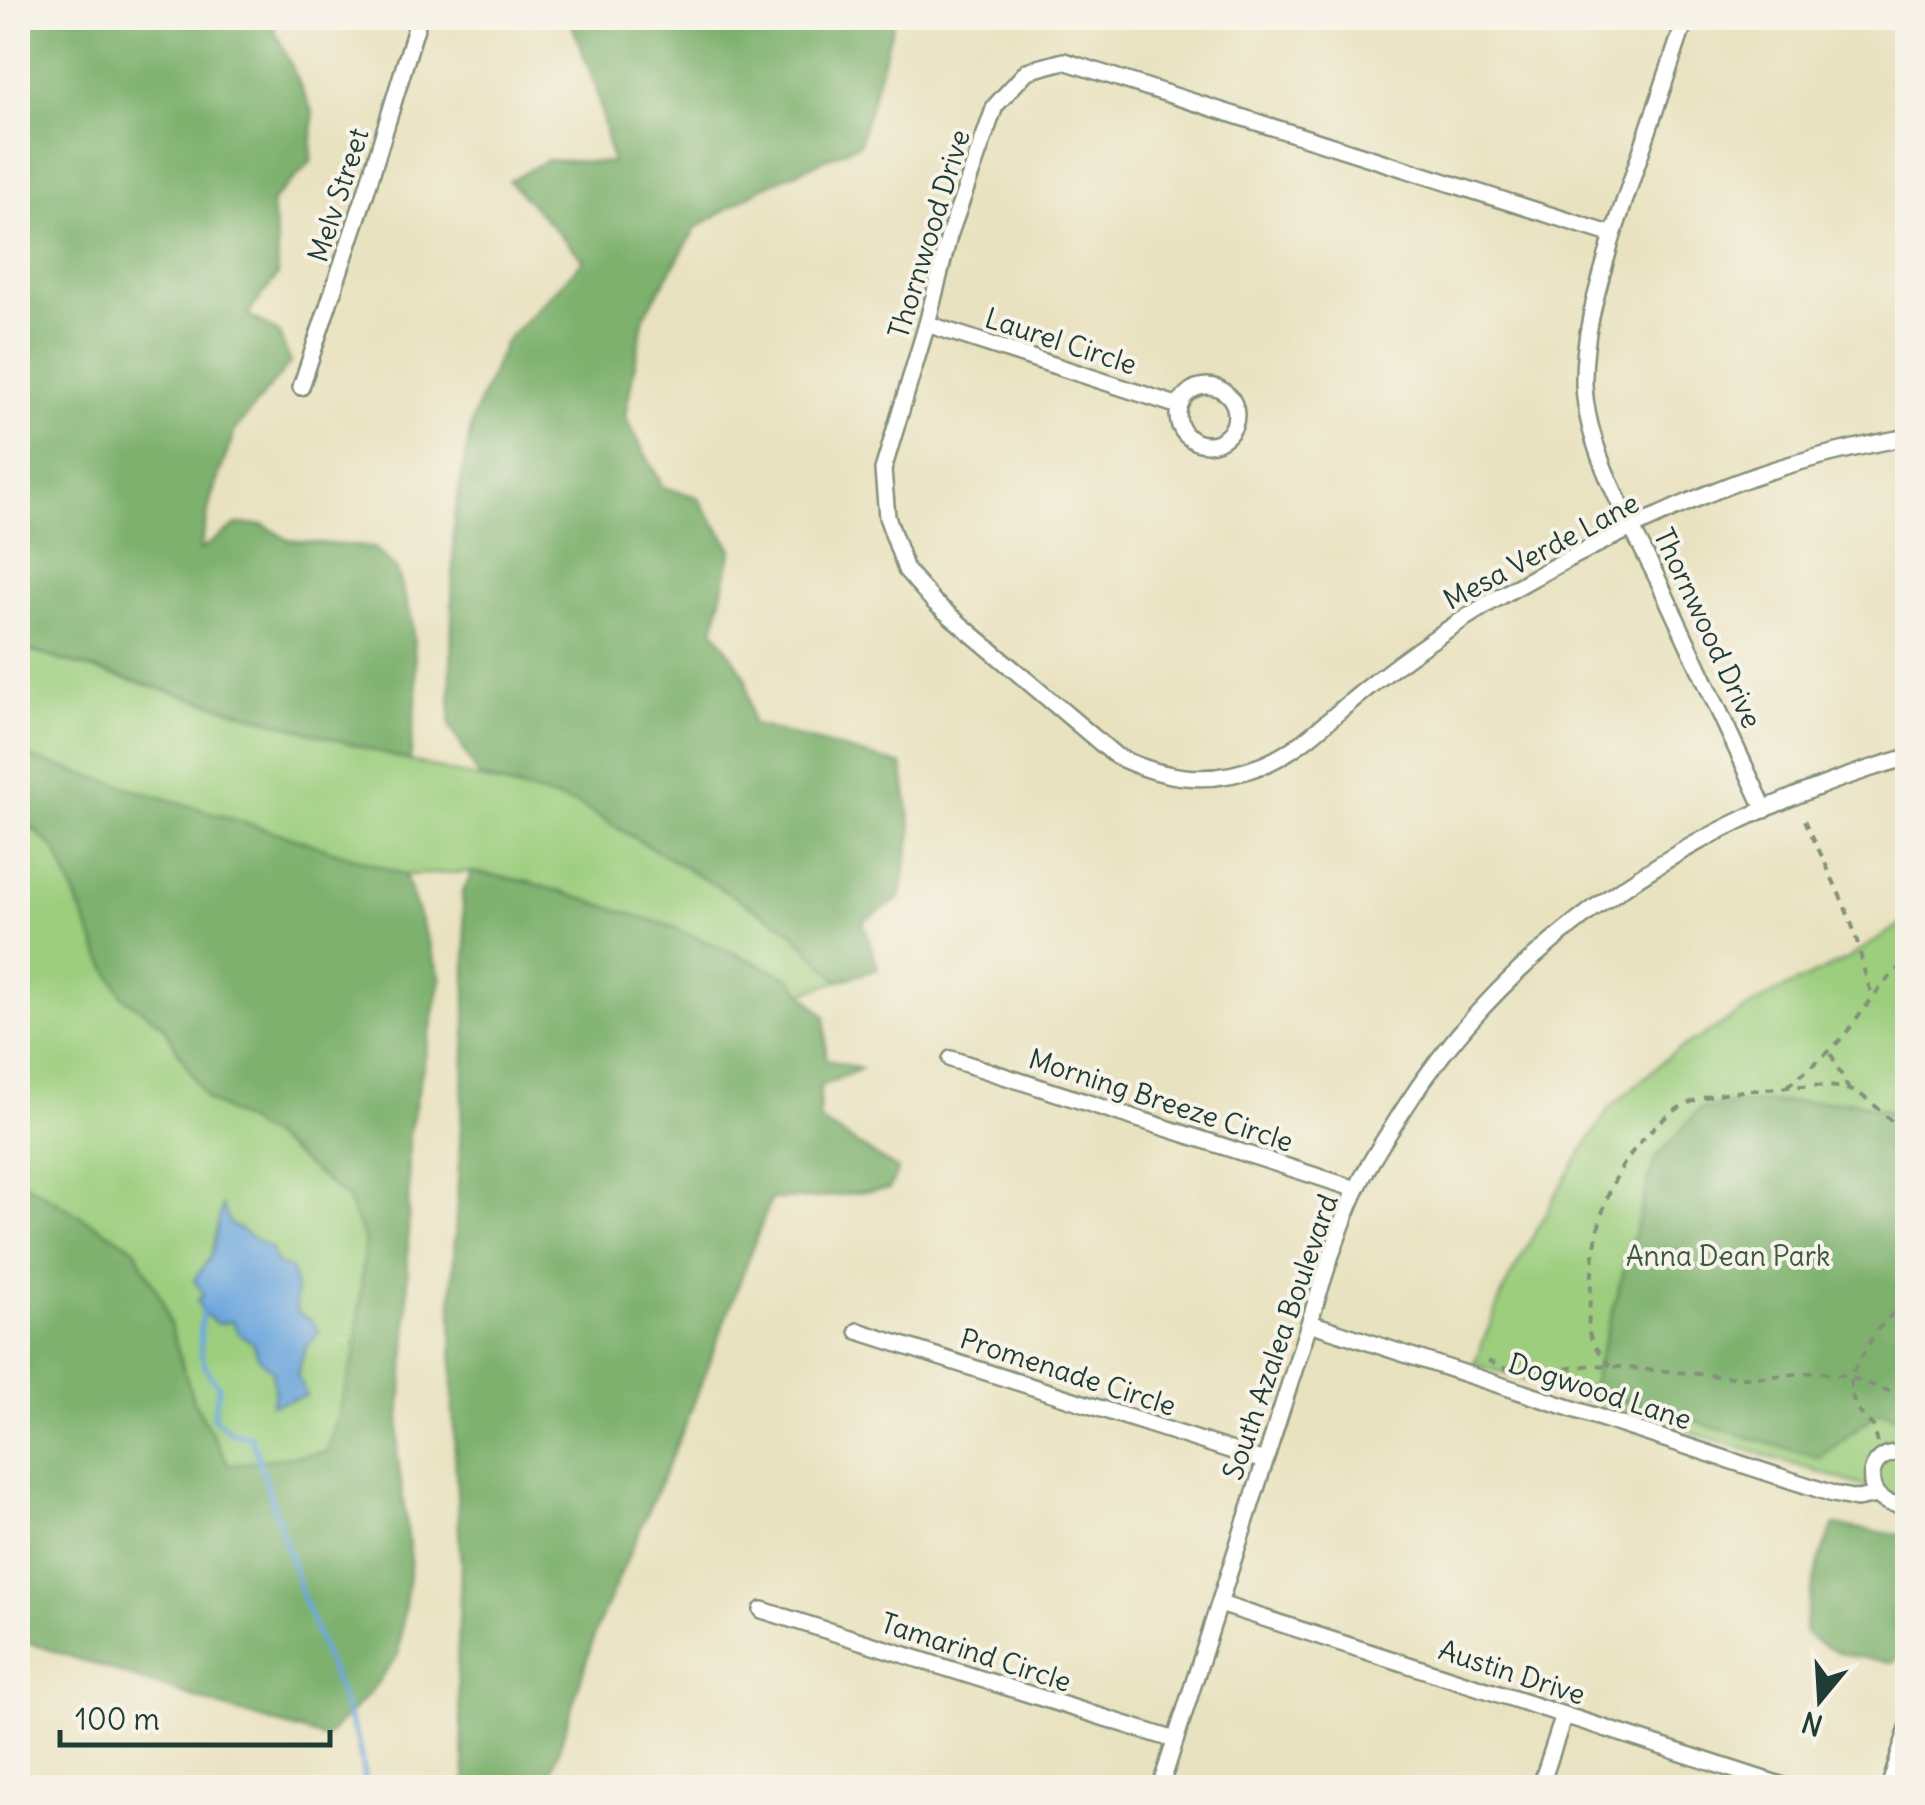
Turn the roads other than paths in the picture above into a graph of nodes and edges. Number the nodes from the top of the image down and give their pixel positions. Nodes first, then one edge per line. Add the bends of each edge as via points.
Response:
1 (419, 18) edge
2 (1686, 18) edge
3 (1613, 235) junction
4 (927, 324) junction
5 (302, 387) dead end
6 (1179, 406) dead end
7 (1908, 438) edge
8 (1633, 528) junction
9 (1116, 756) joint
10 (1908, 757) edge
11 (1765, 810) junction
12 (951, 1059) dead end
13 (1356, 1189) junction
14 (1310, 1322) junction
15 (858, 1331) dead end
16 (1908, 1454) edge
17 (1264, 1461) junction
18 (1877, 1495) junction
19 (1908, 1503) edge
20 (1220, 1604) junction
21 (762, 1610) dead end
22 (1564, 1715) junction
23 (1908, 1728) edge
24 (1175, 1740) junction
25 (1160, 1788) edge
26 (1540, 1788) edge
27 (1790, 1788) edge
28 (1888, 1788) edge

1 - 5 street, Melv Street
2 - 3 street, Thornwood Drive
3 - 4 street, Thornwood Drive via 1064,61 1027,72 996,106 949,236
3 - 8 street, Thornwood Drive via 1589,319 1584,383 1597,448
4 - 6 street, Laurel Circle
4 - 9 street, Thornwood Drive via 883,470 887,517 906,570 935,603
7 - 8 street, Mesa Verde Lane via 1771,471
8 - 9 street, Mesa Verde Lane via 1455,624 1262,766 1194,778 1159,774
8 - 11 street, Thornwood Drive
10 - 11 street, South Azalea Boulevard
11 - 13 street, South Azalea Boulevard via 1629,882 1527,962 1420,1084
12 - 13 street, Morning Breeze Circle
13 - 14 street, South Azalea Boulevard
14 - 17 street, South Azalea Boulevard
14 - 18 street, Dogwood Lane via 1833,1494
15 - 17 street, Promenade Circle
16 - 18 street via 1883,1456 1872,1470
17 - 20 street, South Azalea Boulevard
18 - 19 street, Dogwood Lane via 1891,1504
20 - 22 street, Austin Drive
20 - 24 street, South Azalea Boulevard
21 - 24 street, Tamarind Circle
22 - 26 street
22 - 27 street, Austin Drive
23 - 28 street
24 - 25 street, South Azalea Boulevard

